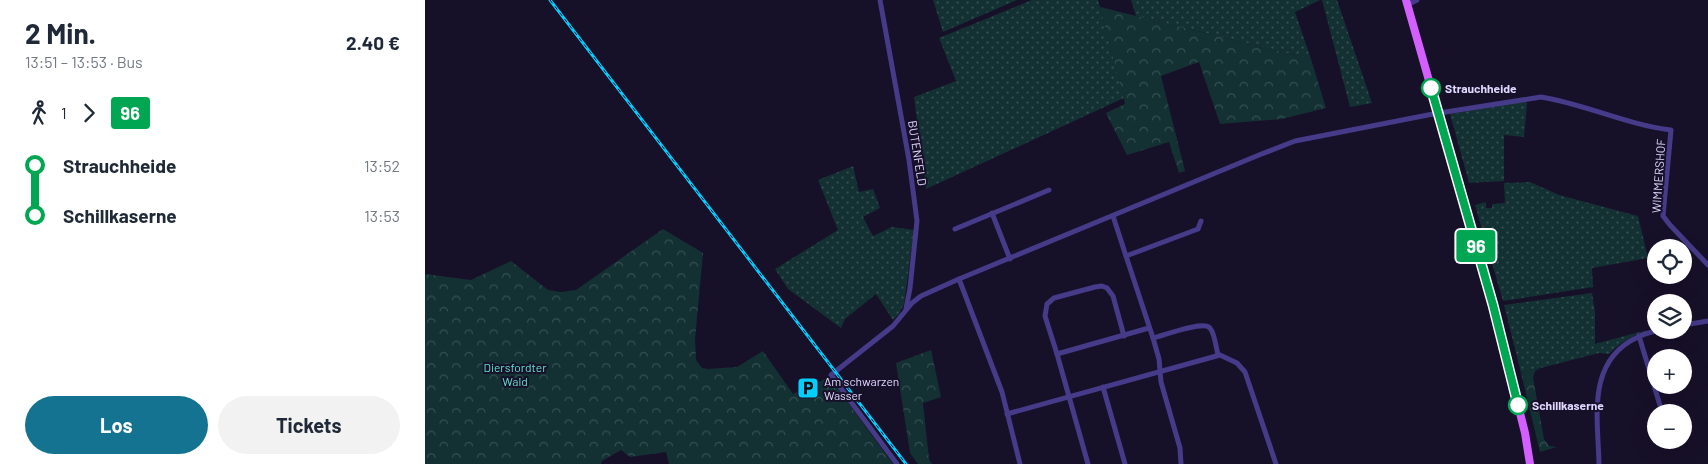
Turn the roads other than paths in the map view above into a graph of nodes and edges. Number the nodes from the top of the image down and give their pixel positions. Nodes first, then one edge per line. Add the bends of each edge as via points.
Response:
1 (880, 0) edge
2 (1417, 0) edge
3 (1407, 2) edge
4 (1438, 111) junction
5 (1049, 190) dead end
6 (991, 213) junction
7 (1113, 216) junction
8 (1201, 221) dead end
9 (955, 229) dead end
10 (1126, 256) junction
11 (1010, 259) junction
12 (1708, 265) edge
13 (959, 279) junction
14 (910, 288) junction
15 (921, 296) junction
16 (906, 309) junction
17 (1708, 322) edge
18 (1692, 323) edge
19 (1149, 328) junction
20 (1647, 334) edge
21 (1124, 336) junction
22 (1639, 336) junction
23 (1153, 338) junction
24 (1057, 354) junction
25 (1219, 355) junction
26 (1160, 371) junction
27 (1103, 387) junction
28 (1069, 396) junction
29 (1659, 404) edge
30 (1007, 414) junction
31 (897, 464) edge
32 (1020, 464) edge
33 (1088, 464) edge
34 (1125, 464) edge
35 (1181, 464) edge
36 (1276, 464) edge
37 (1530, 464) edge
38 (1599, 464) edge

1 - 14 street, BUTENFELD via 917,221
2 - 3 street
3 - 4 main road
4 - 7 street via 1295,141
4 - 12 street, WIMMERSHOF via 1541,97 1671,130 1663,216
4 - 37 main road via 1493,305
5 - 6 street
6 - 9 street
6 - 11 street
7 - 10 street
7 - 11 street
8 - 10 street via 1198,229
10 - 19 street
11 - 13 street
13 - 15 street
13 - 30 street via 1002,392
14 - 15 street
14 - 16 street, BUTENFELD
15 - 16 street
16 - 31 street via 893,326 831,375
17 - 18 street
19 - 21 street
19 - 23 street
20 - 22 street
21 - 24 street
21 - 24 street via 1113,296 1107,288 1099,286 1070,293 1051,299 1045,310
22 - 29 street
22 - 38 street via 1610,358 1601,376 1597,395
23 - 25 street via 1206,326 1211,330
23 - 26 street
24 - 28 street
25 - 26 street
25 - 36 street via 1233,361 1245,372
26 - 27 street
26 - 35 street via 1180,448
27 - 28 street
27 - 34 street
28 - 30 street
28 - 33 street
30 - 32 street

